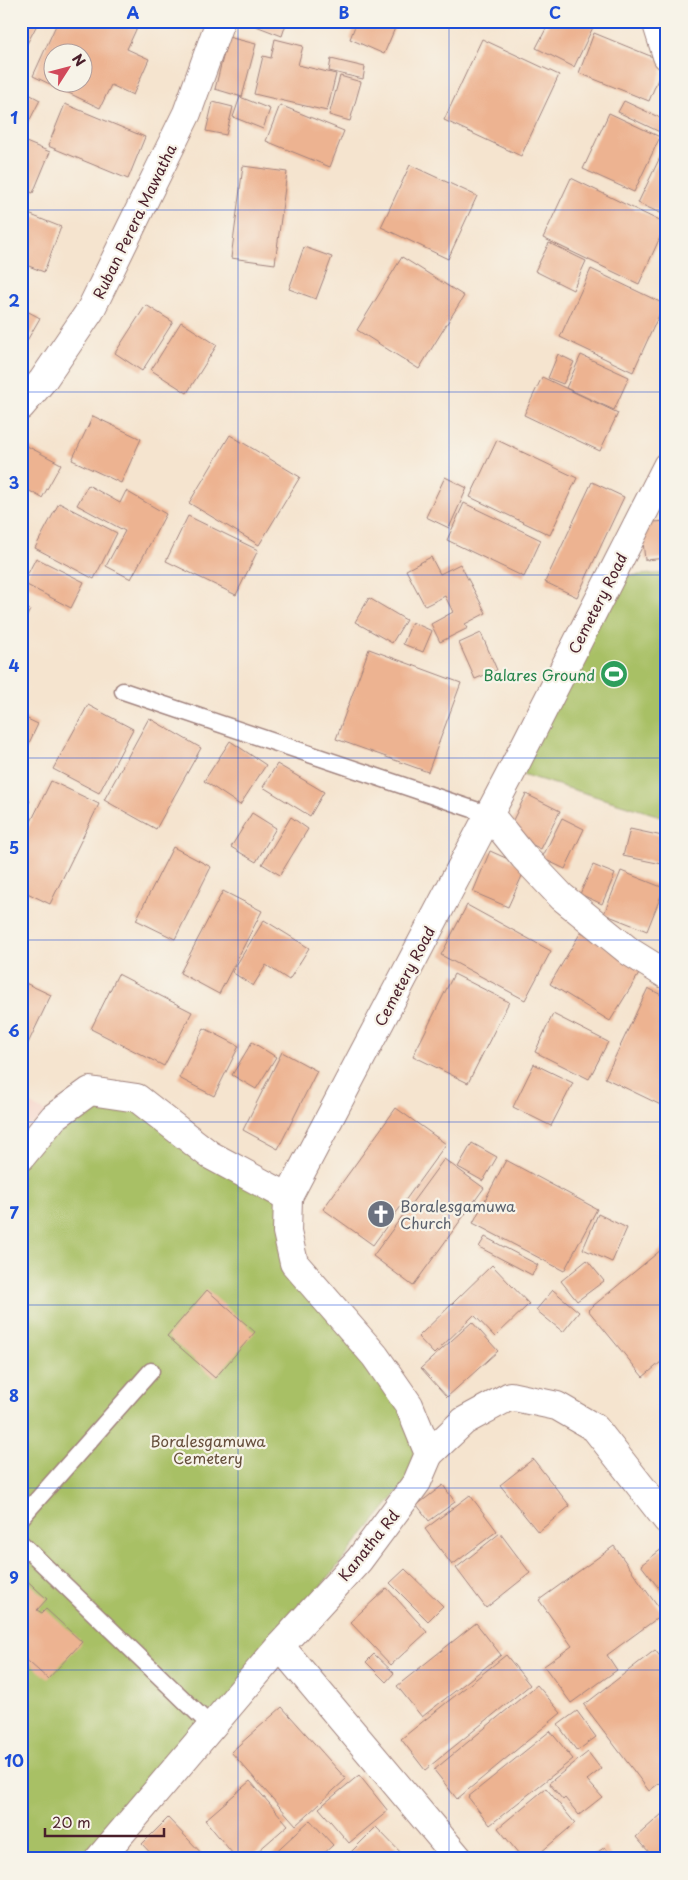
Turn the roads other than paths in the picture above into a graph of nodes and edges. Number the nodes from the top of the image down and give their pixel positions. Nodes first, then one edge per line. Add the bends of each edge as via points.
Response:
1 (220, 21) edge
2 (656, 21) edge
3 (667, 56) edge
4 (21, 406) edge
5 (667, 466) edge
6 (123, 691) dead end
7 (490, 815) junction
8 (667, 975) edge
9 (21, 1157) edge
10 (288, 1197) junction
11 (151, 1371) dead end
12 (429, 1454) junction
13 (21, 1518) edge
14 (667, 1520) edge
15 (21, 1543) edge
16 (280, 1646) junction
17 (211, 1726) junction
18 (99, 1859) edge
19 (459, 1859) edge

1 - 4 street, Ruban Perera Mawatha via 187,113 90,311 43,380
2 - 3 street
5 - 7 street, Cemetery Road
6 - 7 lane
7 - 8 street via 562,897 630,952
7 - 10 street, Cemetery Road
9 - 10 street via 54,1117 90,1091 100,1092 137,1098 210,1154
10 - 12 street via 287,1232 294,1263 375,1356 409,1405
11 - 13 lane
12 - 14 street via 464,1421 510,1396 557,1406 595,1428
12 - 16 street, Kanatha Rd via 417,1482 359,1560
15 - 17 lane
16 - 17 street, Kanatha Rd
16 - 19 street
17 - 18 street, Kanatha Rd

